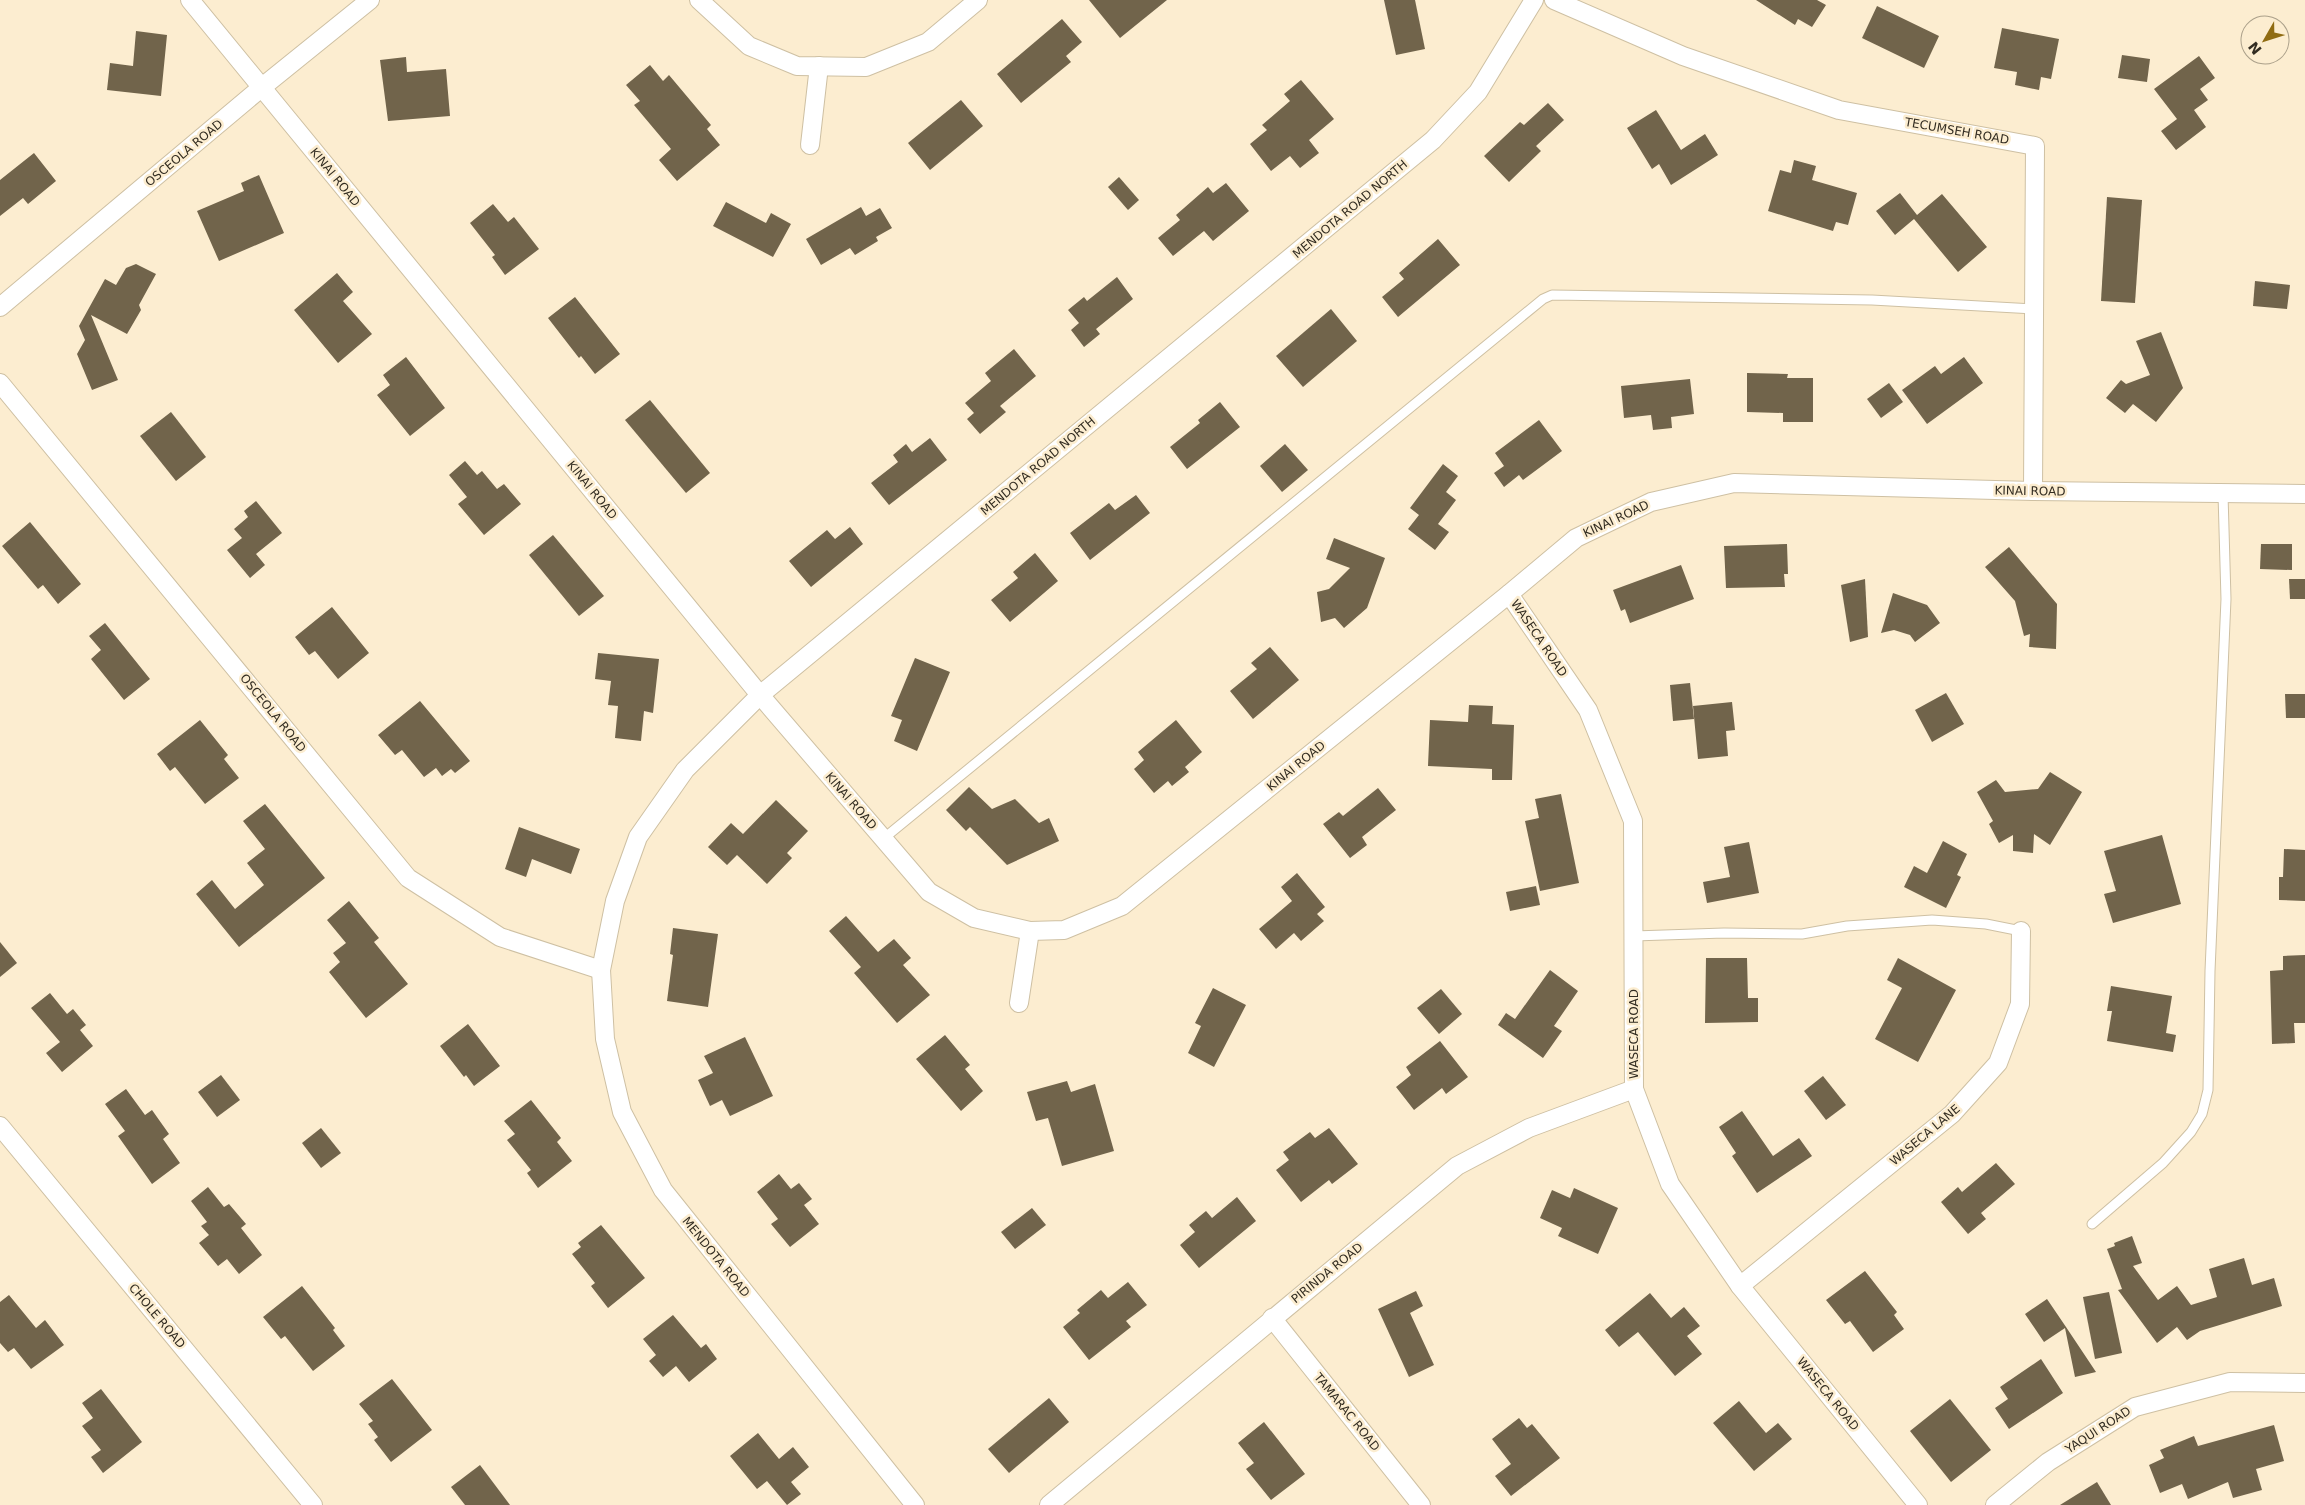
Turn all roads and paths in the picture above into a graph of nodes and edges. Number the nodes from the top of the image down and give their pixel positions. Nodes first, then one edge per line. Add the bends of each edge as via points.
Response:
1 (190, 0) edge
2 (370, 0) edge
3 (699, 0) edge
4 (978, 0) edge
5 (1534, 0) edge
6 (1554, 0) edge
7 (819, 66) junction
8 (261, 88) junction
9 (810, 145) dead end
10 (0, 307) edge
11 (2034, 309) junction
12 (0, 383) edge
13 (2033, 491) junction
14 (2223, 494) junction
15 (2305, 494) edge
16 (1509, 594) junction
17 (760, 695) junction
18 (883, 839) junction
19 (1030, 931) junction
20 (2020, 931) joint
21 (1634, 936) junction
22 (601, 970) junction
23 (1019, 1003) dead end
24 (1634, 1089) junction
25 (0, 1126) edge
26 (2092, 1224) dead end
27 (1740, 1286) junction
28 (1272, 1318) junction
29 (2305, 1384) edge
30 (313, 1505) edge
31 (915, 1505) edge
32 (1049, 1505) edge
33 (1421, 1505) edge
34 (1918, 1505) edge
35 (1996, 1505) edge

1 - 8 street, KINAI ROAD
2 - 8 street, OSCEOLA ROAD
3 - 7 street via 749,46 797,66
4 - 7 street via 928,42 866,67
5 - 17 street, MENDOTA ROAD NORTH via 1478,92 1434,140
6 - 11 street, TECUMSEH ROAD via 1683,56 1839,110 2035,146
7 - 9 street
8 - 10 street, OSCEOLA ROAD
8 - 17 street, KINAI ROAD
11 - 13 street, TECUMSEH ROAD
11 - 18 lane via 1872,300 1552,295 1543,299
12 - 22 street, OSCEOLA ROAD via 408,878 500,937
13 - 14 street, KINAI ROAD
13 - 16 street, KINAI ROAD via 1734,483 1651,502 1576,538
14 - 15 street, KINAI ROAD
14 - 26 lane via 2226,599 2208,1090 2202,1114 2191,1132 2163,1163
16 - 19 street, KINAI ROAD via 1122,906 1064,930
16 - 21 street, WASECA ROAD via 1588,710 1633,821
17 - 18 street, KINAI ROAD
17 - 22 street, MENDOTA ROAD NORTH via 685,770 638,836 615,901
18 - 19 street, KINAI ROAD via 929,892 974,918
19 - 23 street
20 - 21 lane via 1986,924 1932,920 1847,926 1802,934
20 - 27 street, WASECA LANE via 2020,1004 1998,1064 1952,1114
21 - 24 street, WASECA ROAD
22 - 31 street, MENDOTA ROAD via 605,1040 622,1112 663,1190
24 - 27 street, WASECA ROAD via 1670,1184
24 - 28 street, PIRINDA ROAD via 1529,1128 1457,1166
25 - 30 street, CHOLE ROAD
27 - 34 street, WASECA ROAD
28 - 32 street, PIRINDA ROAD
28 - 33 street, TAMARAC ROAD
29 - 35 street, YAQUI ROAD via 2230,1382 2135,1407 2048,1462

